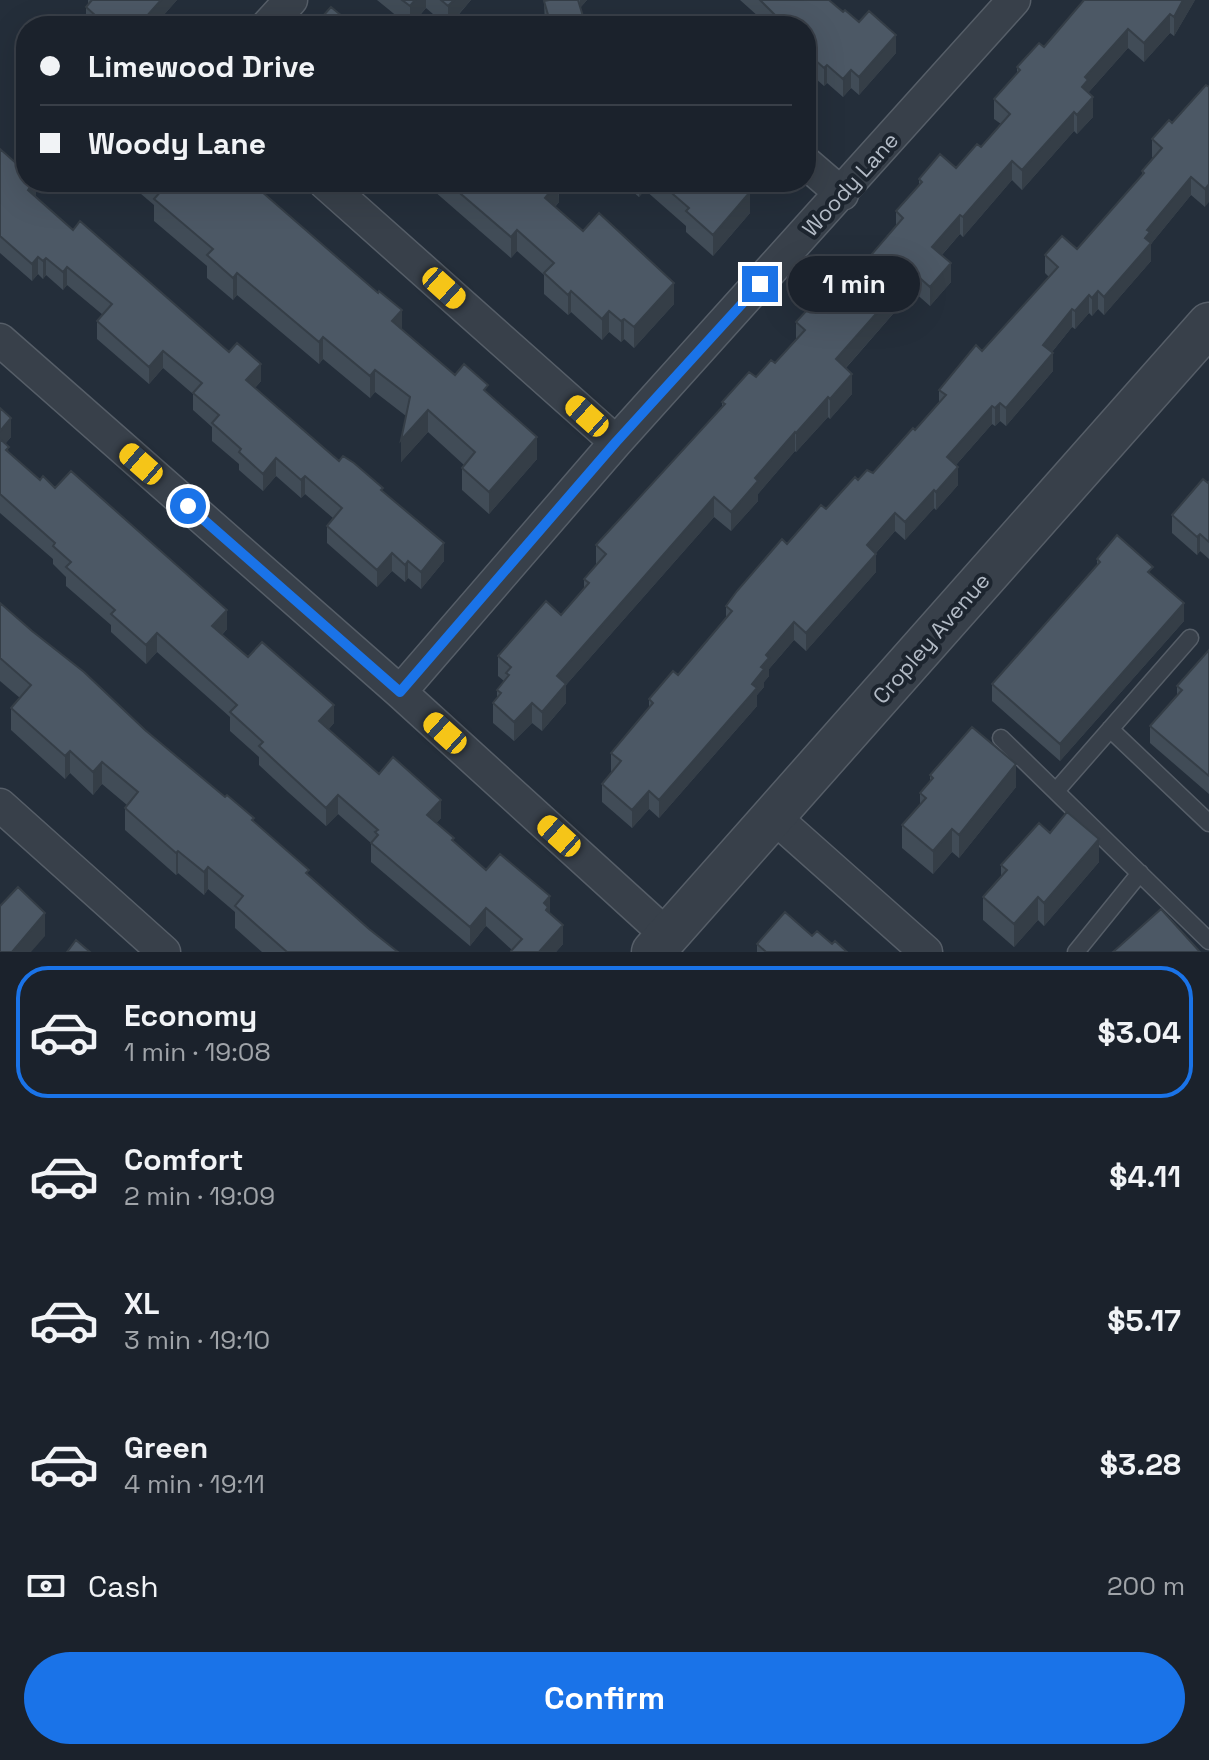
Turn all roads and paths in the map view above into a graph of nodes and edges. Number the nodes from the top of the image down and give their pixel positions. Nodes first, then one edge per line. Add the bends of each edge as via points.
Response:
1 (291, 0) edge
2 (1014, 0) edge
3 (276, 16) edge
4 (816, 172) edge
5 (335, 192) edge
6 (842, 194) junction
7 (1209, 324) edge
8 (0, 340) edge
9 (616, 442) junction
10 (1190, 638) dead end
11 (400, 692) junction
12 (1110, 729) junction
13 (1001, 738) dead end
14 (1056, 791) junction
15 (0, 805) edge
16 (773, 816) junction
17 (1209, 823) edge
18 (1140, 873) junction
19 (1205, 930) edge
20 (661, 944) edge
21 (164, 952) edge
22 (926, 952) edge
23 (1076, 952) edge

1 - 3 street
2 - 6 street, Woody Lane
4 - 6 street
5 - 9 street
6 - 9 street, Woody Lane
7 - 16 street, Cropley Avenue
8 - 11 street
9 - 11 street, Woody Lane
10 - 12 lane
11 - 20 street
12 - 14 lane
12 - 17 lane
13 - 14 lane
14 - 18 lane
15 - 21 street
16 - 20 street, Cropley Avenue
16 - 22 street
18 - 19 lane
18 - 23 lane

